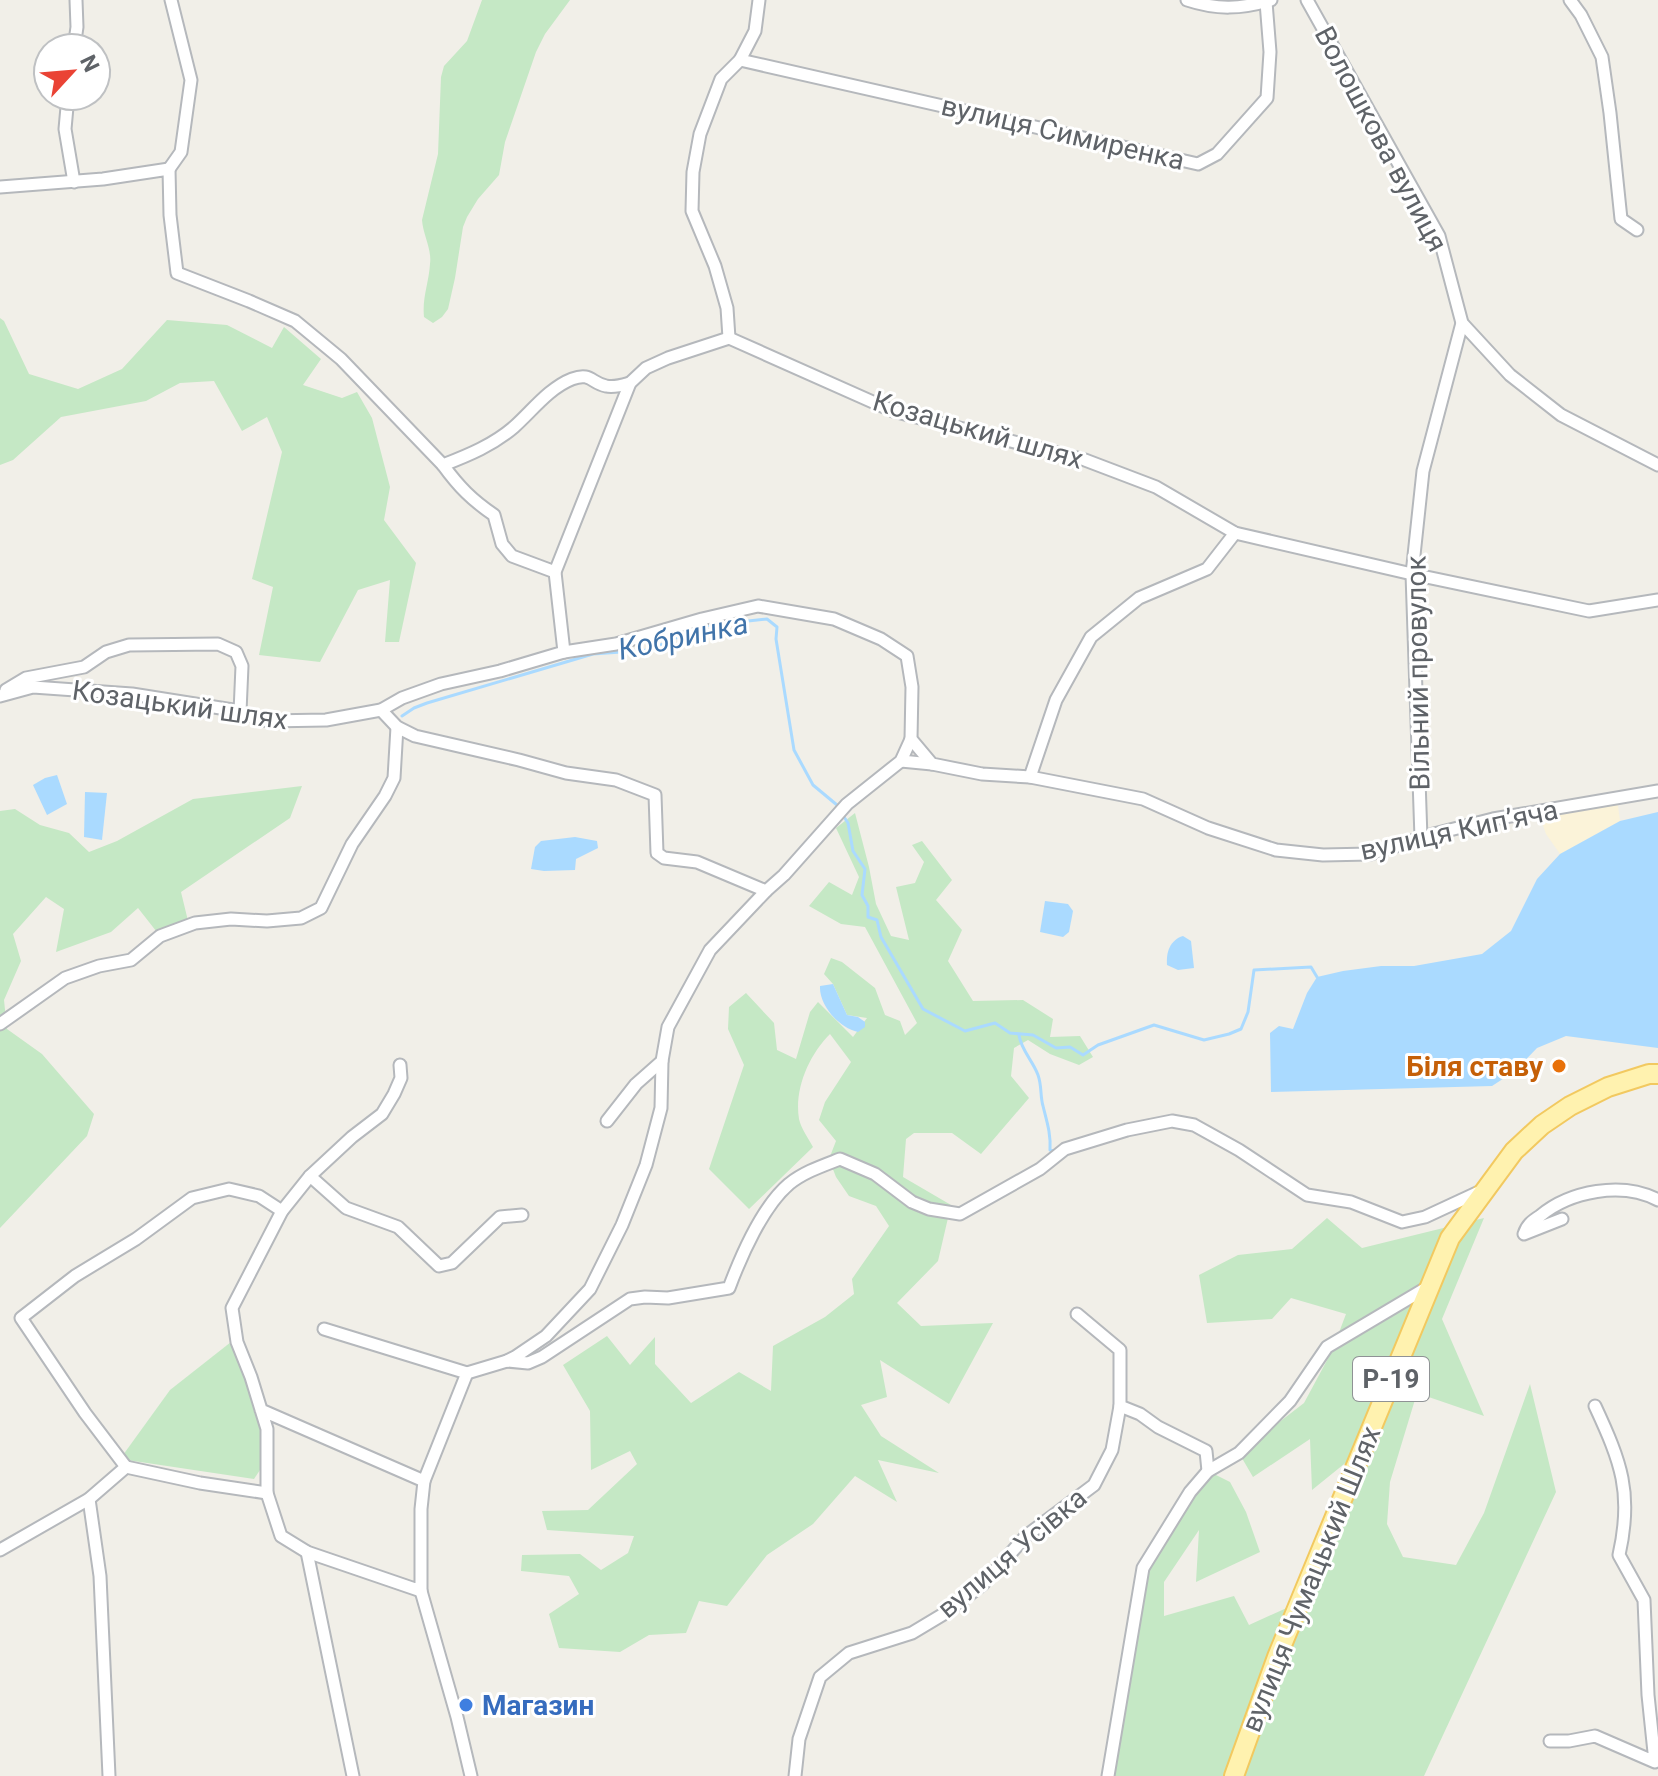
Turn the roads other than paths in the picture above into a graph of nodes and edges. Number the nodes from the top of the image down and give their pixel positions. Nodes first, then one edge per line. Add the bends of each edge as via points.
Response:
1 (76, 0) edge
2 (171, 0) edge
3 (759, 0) edge
4 (1187, 0) edge
5 (1307, 0) edge
6 (1570, 0) edge
7 (1269, 1) edge
8 (76, 32) edge
9 (740, 60) junction
10 (67, 112) edge
11 (169, 169) junction
12 (74, 182) junction
13 (0, 187) edge
14 (1637, 230) dead end
15 (1462, 323) junction
16 (729, 338) junction
17 (630, 383) junction
18 (443, 465) junction
19 (1658, 465) edge
20 (1235, 533) junction
21 (555, 572) junction
22 (1412, 574) junction
23 (1658, 600) edge
24 (564, 652) junction
25 (0, 694) edge
26 (381, 710) junction
27 (240, 712) junction
28 (397, 727) junction
29 (911, 739) junction
30 (901, 761) junction
31 (932, 764) junction
32 (1030, 777) junction
33 (1658, 791) edge
34 (1421, 838) junction
35 (766, 891) junction
36 (0, 1024) edge
37 (662, 1061) junction
38 (400, 1065) dead end
39 (1658, 1074) edge
40 (607, 1121) dead end
41 (310, 1176) junction
42 (1486, 1189) junction
43 (1658, 1200) edge
44 (282, 1211) junction
45 (522, 1215) dead end
46 (1562, 1219) dead end
47 (1430, 1286) junction
48 (1077, 1314) dead end
49 (324, 1329) dead end
50 (507, 1361) junction
51 (467, 1373) junction
52 (1120, 1406) junction
53 (1595, 1406) dead end
54 (261, 1410) junction
55 (126, 1467) junction
56 (1208, 1471) junction
57 (424, 1481) junction
58 (267, 1493) junction
59 (89, 1499) junction
60 (0, 1550) edge
61 (307, 1552) junction
62 (421, 1591) junction
63 (1550, 1741) dead end
64 (1656, 1764) edge
65 (109, 1776) edge
66 (353, 1776) edge
67 (471, 1776) edge
68 (795, 1776) edge
69 (1108, 1776) edge
70 (1234, 1776) edge

1 - 8 street
2 - 11 street via 191,80 181,152
3 - 9 street via 755,31
4 - 7 street via 1240,8
5 - 15 street, Волошкова вулиця via 1439,236
6 - 14 street via 1602,57 1621,219
7 - 9 street, вулиця Симиренка via 1267,98 1217,154 1198,164
9 - 16 street via 721,79 700,134 693,172 692,211 715,266
10 - 12 street
11 - 12 street
11 - 18 street via 177,273 295,321 341,359
12 - 13 street
15 - 19 street, Волошкова вулиця via 1510,375 1561,415
15 - 22 street, Вільний провулок via 1423,471
16 - 17 street via 668,358
16 - 20 street, Козацький шлях via 893,411 1099,465 1156,487
17 - 18 street via 614,387 591,377 575,378 488,445
17 - 21 street
18 - 21 street via 459,487 494,515 502,544 512,556
20 - 22 street, Козацький шлях
20 - 32 street via 1207,569 1139,598 1091,637 1056,700
21 - 24 street
22 - 23 street, Козацький шлях via 1589,611
22 - 34 street, Вільний провулок
24 - 26 street, Козацький шлях via 441,684
24 - 29 street via 616,644 758,606 834,619 907,656
25 - 27 street, Козацький шлях via 33,687 132,694
25 - 27 street via 26,678 84,667 129,645 218,644 236,652 242,666
26 - 27 street, Козацький шлях via 326,720 268,721
26 - 28 street
28 - 35 street via 566,773 616,780 655,795 657,853 697,862
28 - 36 street via 394,778 352,844 321,908 301,918 195,923 160,936 131,960 65,978
29 - 30 street
29 - 31 street
30 - 31 street, вулиця Кипʼяча
30 - 35 street via 847,804
31 - 32 street, вулиця Кипʼяча
32 - 34 street, вулиця Кипʼяча via 1143,799 1276,850 1370,854
33 - 34 street, вулиця Кипʼяча via 1493,819
35 - 37 street via 710,950 668,1027
37 - 40 street
37 - 50 street via 661,1108 646,1165 590,1289 546,1336
38 - 41 street via 401,1078 382,1114
39 - 42 main road, вулиця Чумацький Шлях / Р-19 via 1608,1087 1570,1106 1514,1151
41 - 44 street
41 - 45 street via 346,1208 398,1227 439,1266 452,1263 500,1217
42 - 47 main road, вулиця Чумацький Шлях / Р-19 via 1450,1238
42 - 50 street via 1402,1222 1351,1202 1307,1195 1194,1125 1172,1121 1065,1149 960,1214 912,1202 875,1174 840,1159 789,1184 770,1204 729,1288 630,1299 542,1357 528,1363
43 - 46 street via 1629,1191 1590,1192 1551,1207 1526,1226 1524,1234
44 - 54 street via 232,1308 237,1342
44 - 55 street via 259,1196 229,1189 192,1198 21,1318
47 - 56 street via 1327,1347 1290,1401 1239,1453
47 - 70 main road, вулиця Чумацький Шлях / Р-19 via 1282,1643
48 - 52 street, вулиця Усівка via 1120,1350
49 - 51 street
50 - 51 street
51 - 57 street
52 - 56 street via 1206,1451
52 - 68 street, вулиця Усівка via 1112,1450 1094,1485 1026,1536 983,1584 947,1612 912,1633 849,1653 820,1677 799,1739
53 - 64 street via 1624,1483 1625,1530 1619,1555 1644,1600
54 - 57 street
54 - 58 street via 267,1429
55 - 58 street
55 - 59 street
56 - 69 street via 1143,1568
57 - 62 street
58 - 61 street via 281,1536
59 - 60 street
59 - 65 street via 100,1576
61 - 62 street
61 - 66 street
62 - 67 street
63 - 64 street via 1595,1736

